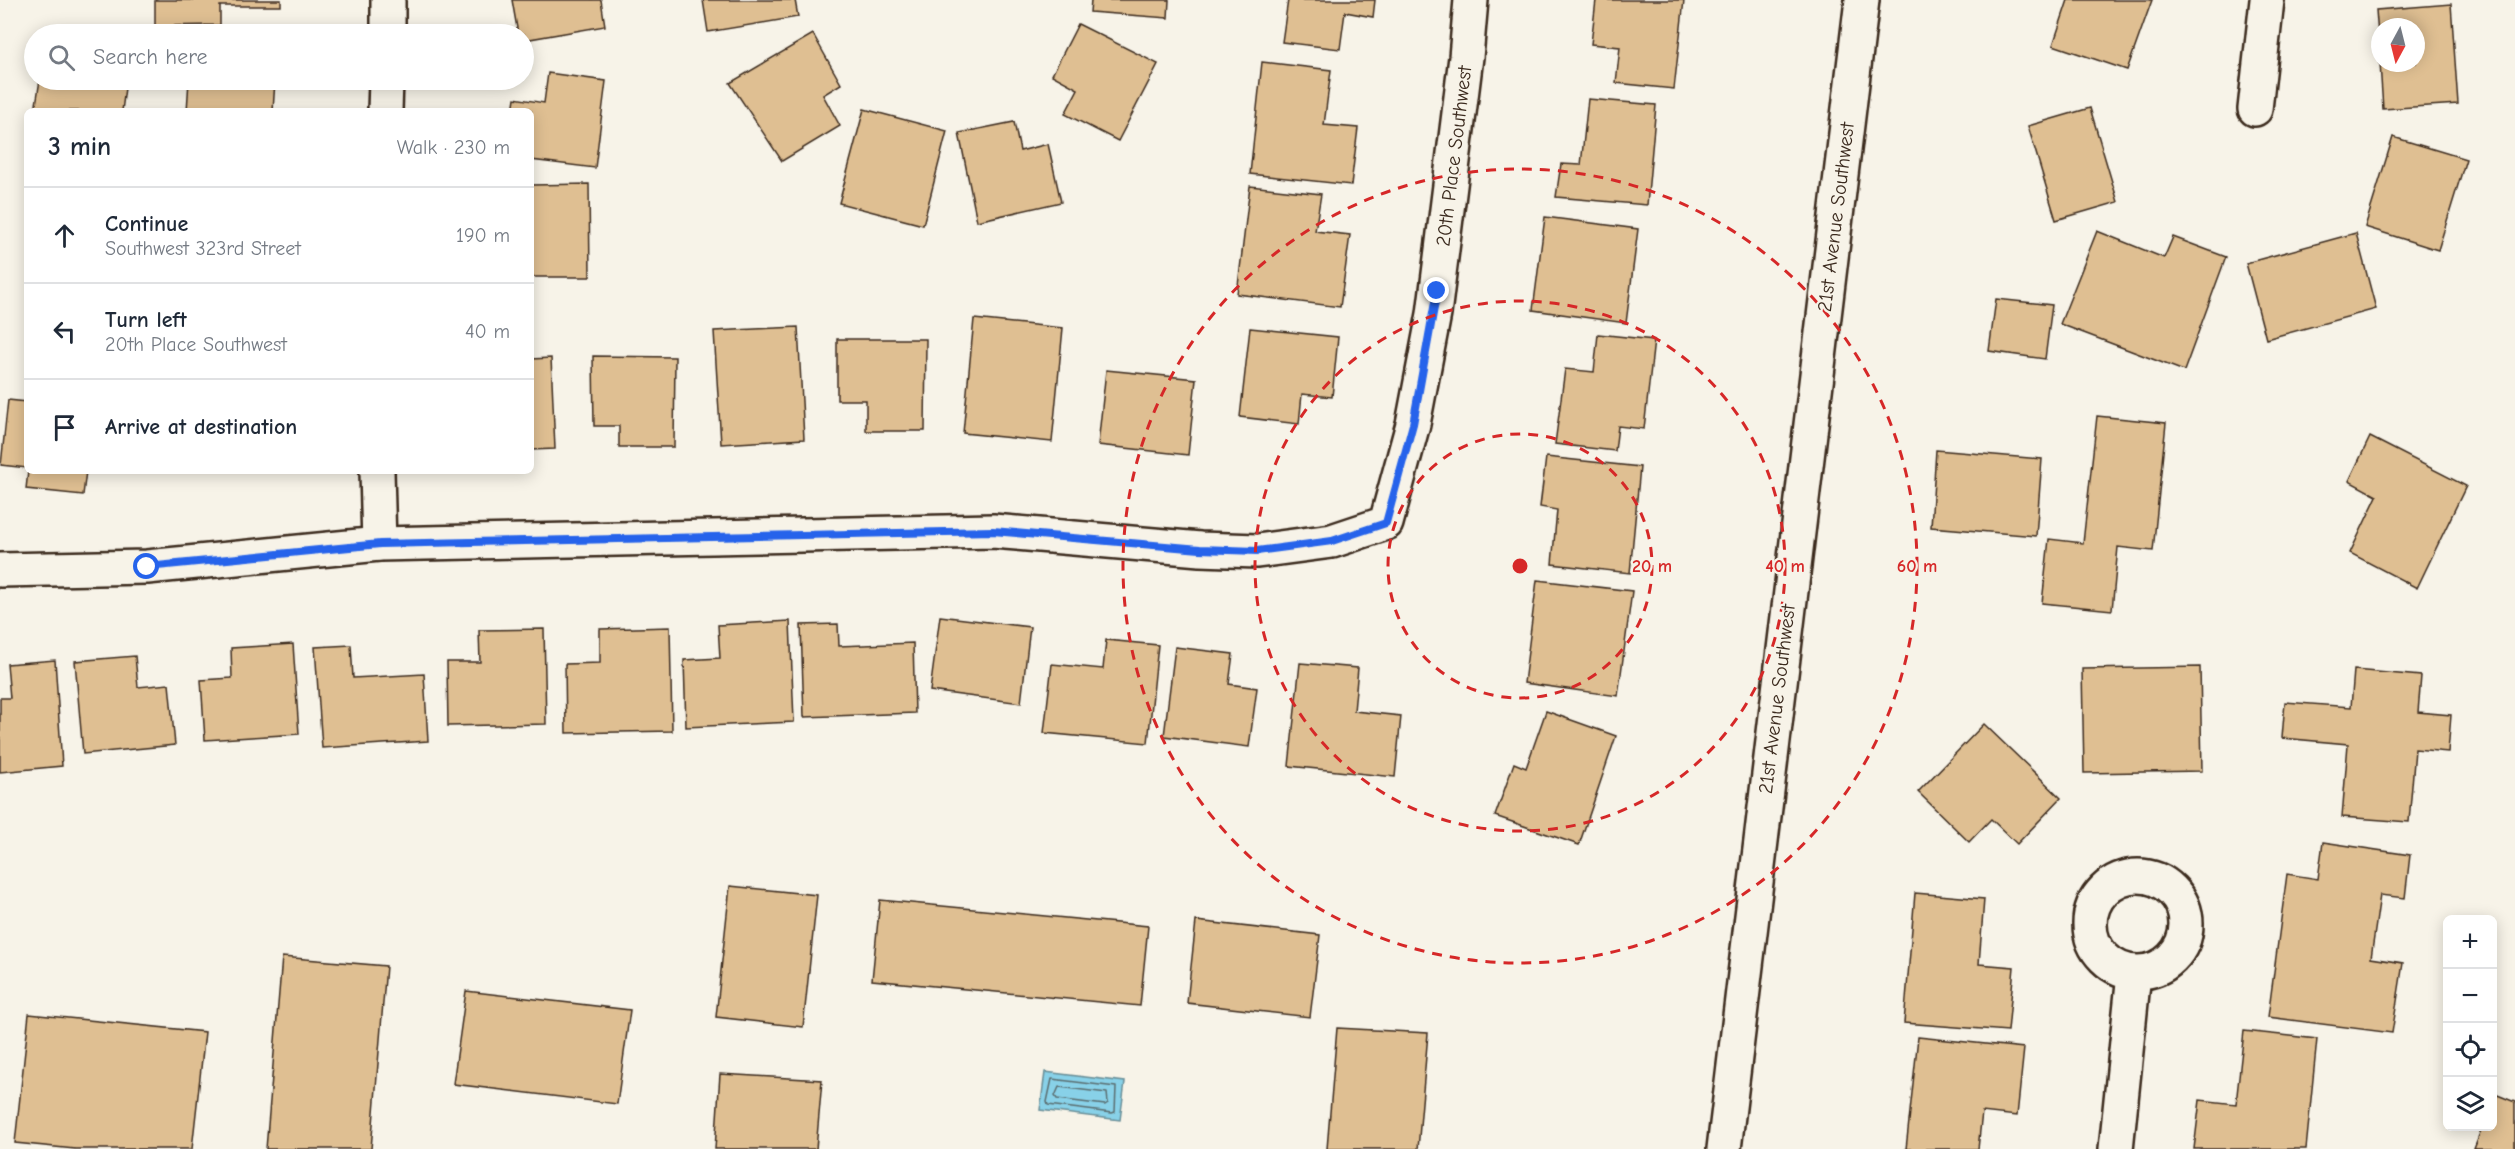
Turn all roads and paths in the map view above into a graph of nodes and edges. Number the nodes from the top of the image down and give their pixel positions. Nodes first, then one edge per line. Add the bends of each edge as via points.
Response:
1 (388, 0) edge
2 (1471, 0) edge
3 (1862, 0) edge
4 (2267, 0) edge
5 (388, 24) edge
6 (386, 90) edge
7 (385, 108) edge
8 (2255, 109) dead end
9 (376, 474) edge
10 (380, 544) junction
11 (0, 570) edge
12 (2134, 973) dead end
13 (1724, 1149) edge
14 (2116, 1149) edge

1 - 5 street
2 - 10 street, 20th Place Southwest via 1434,314 1413,424 1386,523 1332,541 1257,551 993,531
3 - 13 street, 21st Avenue Southwest
4 - 8 street
6 - 7 street
9 - 10 street
10 - 11 street via 147,567
12 - 14 street

